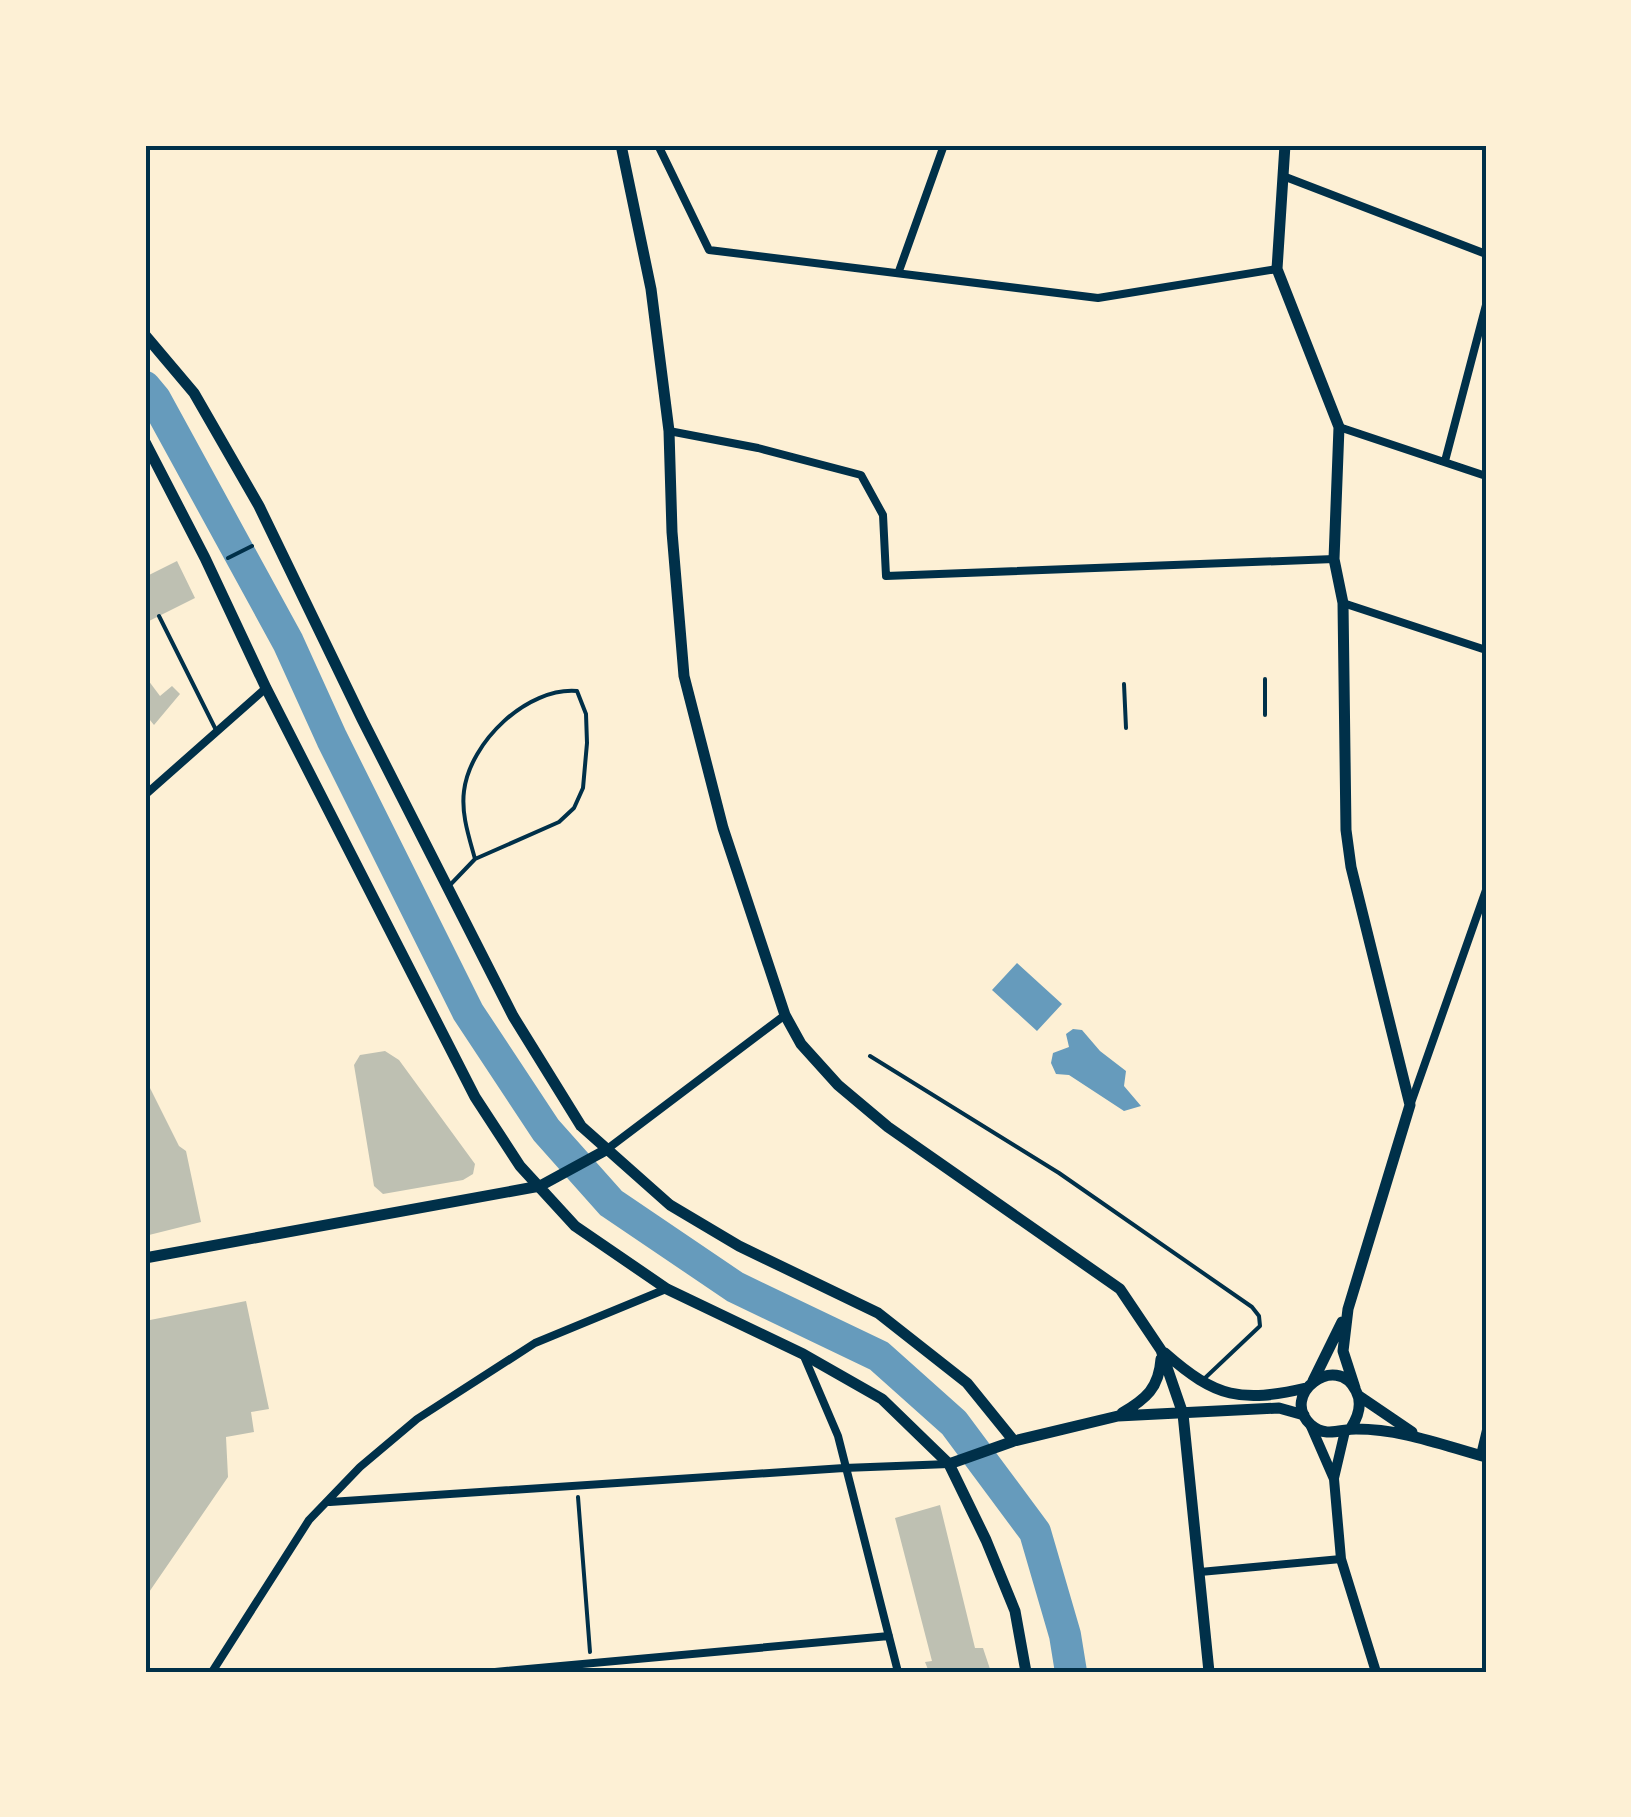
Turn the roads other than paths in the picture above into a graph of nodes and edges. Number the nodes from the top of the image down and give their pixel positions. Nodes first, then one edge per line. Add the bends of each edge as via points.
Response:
1 (621, 145) edge
2 (658, 145) edge
3 (944, 145) edge
4 (1285, 145) edge
5 (1283, 176) junction
6 (1486, 254) edge
7 (1278, 269) junction
8 (899, 272) junction
9 (1486, 305) edge
10 (145, 335) edge
11 (1339, 427) junction
12 (668, 432) junction
13 (145, 442) edge
14 (1445, 462) junction
15 (1486, 476) edge
16 (1334, 559) junction
17 (1344, 603) junction
18 (159, 616) dead end
19 (1486, 650) edge
20 (1265, 678) dead end
21 (1124, 684) dead end
22 (266, 688) junction
23 (1264, 714) dead end
24 (1126, 728) dead end
25 (216, 732) junction
26 (145, 795) edge
27 (475, 859) junction
28 (448, 888) junction
29 (1486, 890) edge
30 (785, 1015) junction
31 (870, 1056) dead end
32 (1410, 1105) junction
33 (601, 1152) junction
34 (544, 1184) junction
35 (145, 1258) edge
36 (668, 1288) junction
37 (1348, 1309) junction
38 (1162, 1350) junction
39 (803, 1354) junction
40 (1202, 1381) junction
41 (1310, 1384) junction
42 (1357, 1392) junction
43 (1182, 1414) junction
44 (1118, 1416) junction
45 (1307, 1419) junction
46 (1348, 1430) junction
47 (1486, 1430) edge
48 (1415, 1434) junction
49 (1008, 1444) junction
50 (1483, 1456) edge
51 (949, 1464) junction
52 (844, 1468) junction
53 (1334, 1479) junction
54 (330, 1502) junction
55 (1341, 1560) junction
56 (1200, 1572) junction
57 (889, 1636) junction
58 (212, 1672) edge
59 (495, 1672) edge
60 (898, 1672) edge
61 (1026, 1672) edge
62 (1210, 1672) edge
63 (1376, 1672) edge

1 - 12 main road via 652,290
2 - 8 street via 708,250
3 - 8 street
4 - 5 main road
5 - 6 street
5 - 7 main road
7 - 8 street via 1098,298
7 - 11 main road
9 - 14 street
10 - 28 main road via 194,393 259,506
11 - 14 street
11 - 16 main road
12 - 16 street via 860,474 883,515 886,576
12 - 30 main road via 684,676 723,828
13 - 22 main road
14 - 15 street
16 - 17 main road
17 - 19 street
17 - 32 main road via 1346,830
18 - 25 lane
20 - 23 lane
21 - 24 lane
22 - 25 street
22 - 34 main road via 475,1096 520,1166
25 - 26 street
27 - 27 lane via 559,822 574,808 587,743 586,714 576,691 558,690 512,713 476,757 463,803
27 - 28 lane
28 - 33 main road via 513,1016
29 - 32 street
30 - 33 street
30 - 38 main road via 838,1085 888,1128 1120,1289
31 - 40 lane via 1059,1173 1252,1307 1260,1326
32 - 37 main road
33 - 34 main road
33 - 49 main road via 739,1246 878,1312 967,1383
34 - 35 main road
34 - 36 main road via 575,1226
36 - 39 main road
36 - 54 street via 521,1353 417,1419
37 - 41 main road
37 - 42 main road via 1344,1351
38 - 40 main road
38 - 43 main road
38 - 44 main road via 1154,1388
39 - 51 main road via 882,1398
39 - 52 street via 838,1436
40 - 41 main road via 1262,1398
41 - 42 main road via 1340,1376
41 - 45 main road via 1302,1406
42 - 46 main road via 1357,1415
42 - 48 main road
43 - 44 main road
43 - 45 main road via 1279,1408
43 - 56 main road
44 - 49 main road
45 - 46 main road via 1326,1432
45 - 53 street
46 - 48 main road
46 - 53 street
47 - 50 street
48 - 50 main road
49 - 51 main road
51 - 52 street
51 - 61 main road via 1015,1611
52 - 54 street
52 - 57 street
53 - 55 street
54 - 58 street via 310,1520
55 - 56 street
55 - 63 street
56 - 62 main road
57 - 59 street
57 - 60 street

